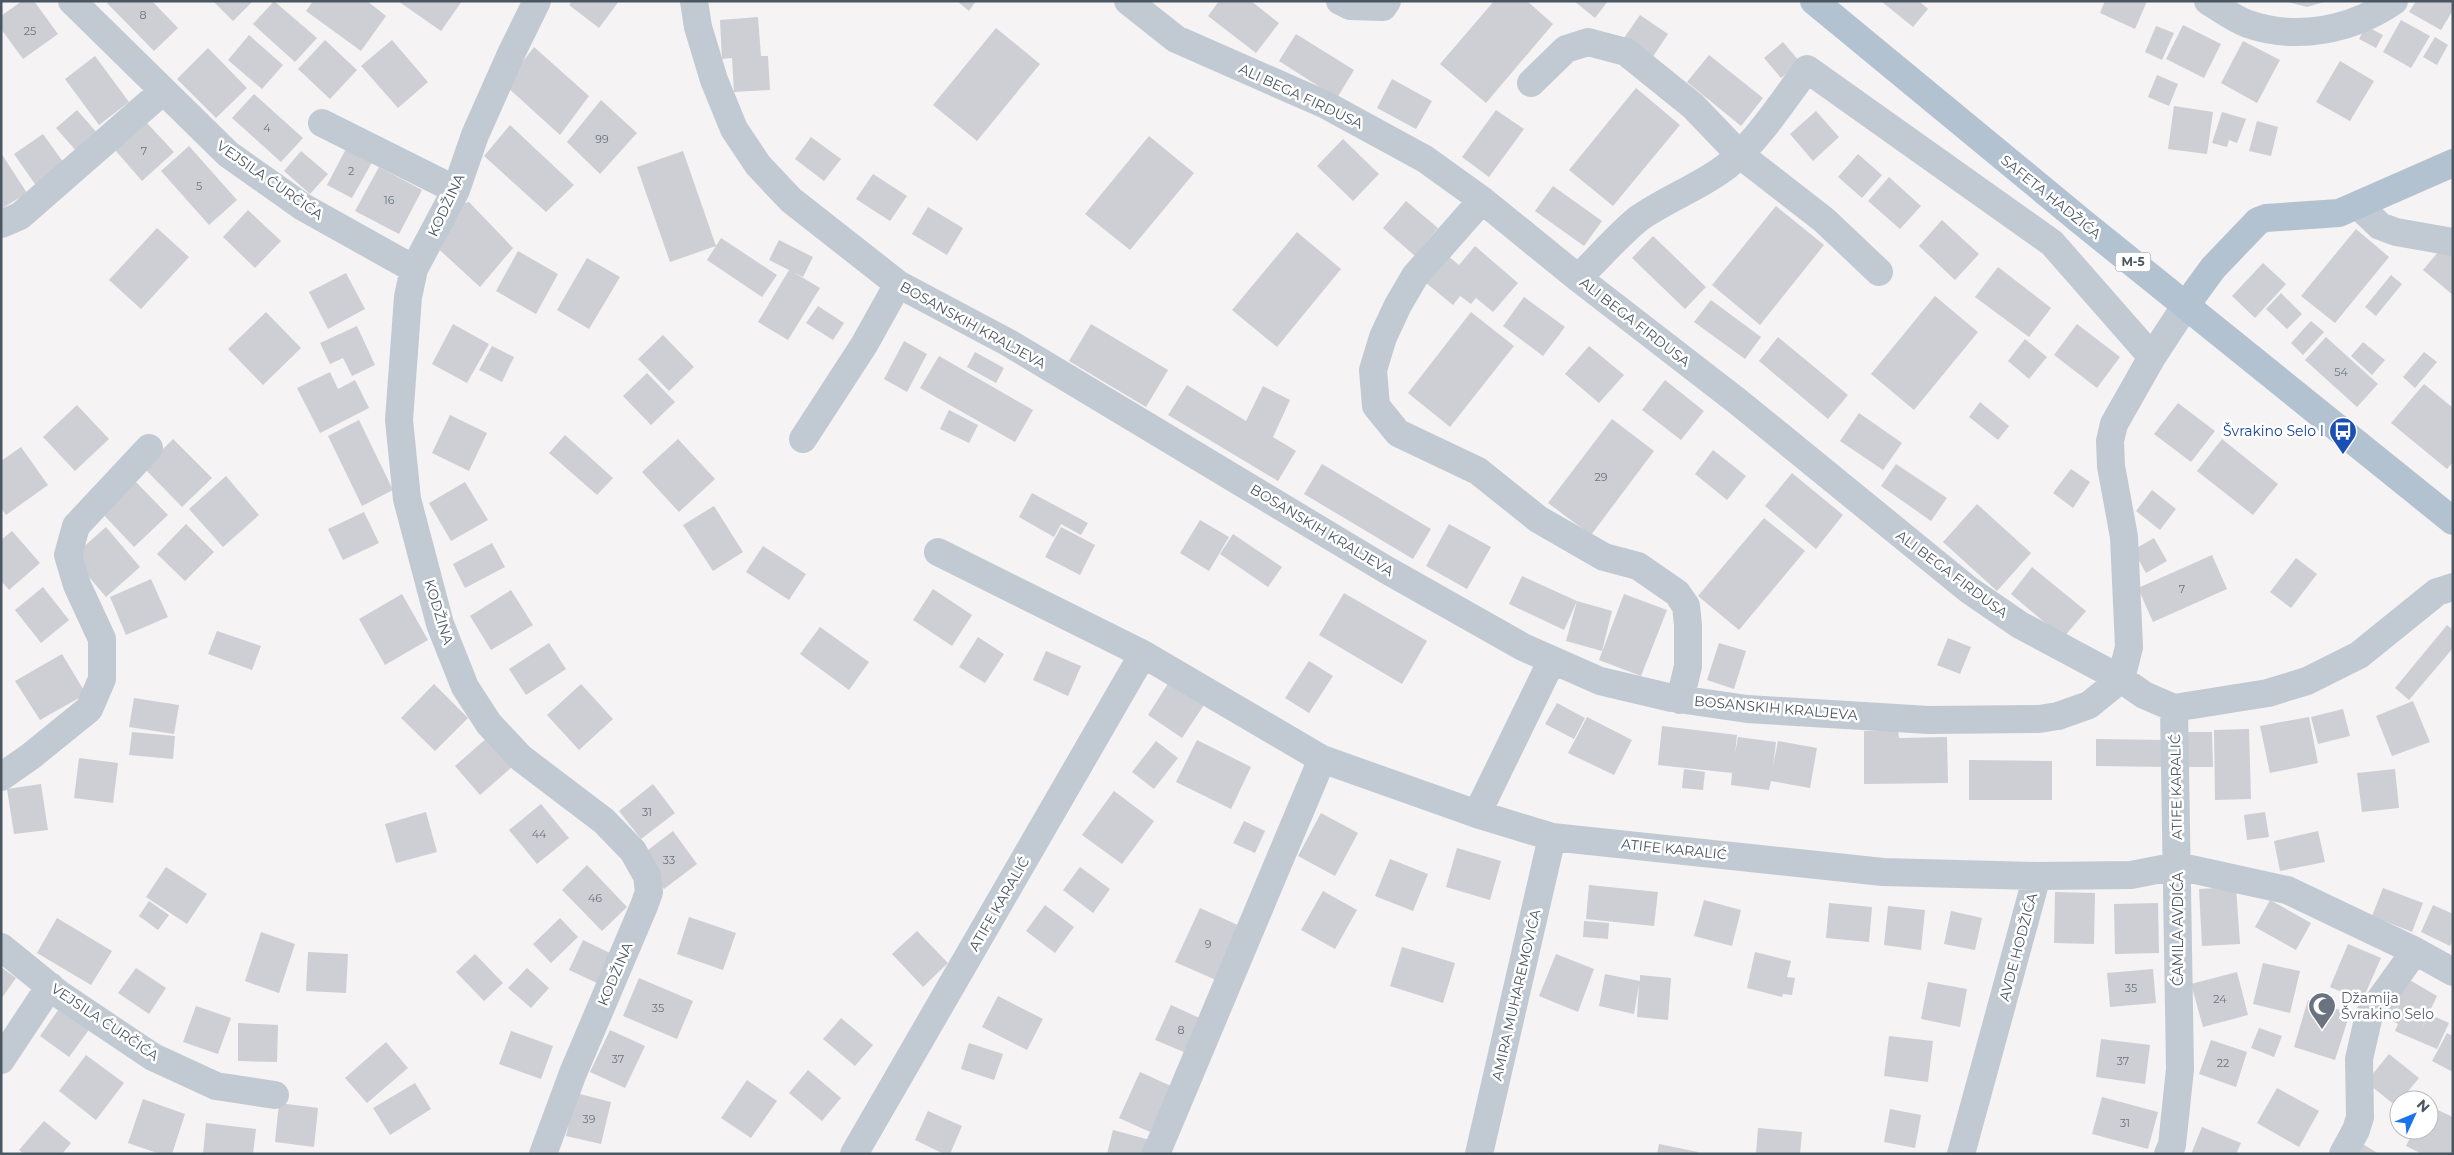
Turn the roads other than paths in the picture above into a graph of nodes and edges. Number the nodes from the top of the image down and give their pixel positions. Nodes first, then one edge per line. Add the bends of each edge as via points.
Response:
1 (72, 1) edge
2 (537, 1) edge
3 (694, 1) edge
4 (1128, 1) edge
5 (1340, 1) edge
6 (1387, 1) edge
7 (1814, 1) edge
8 (2208, 1) edge
9 (2394, 1) edge
10 (1531, 83) dead end
11 (163, 91) junction
12 (322, 122) dead end
13 (1739, 154) junction
14 (2453, 163) edge
15 (456, 190) junction
16 (1482, 200) junction
17 (2359, 206) junction
18 (1, 224) edge
19 (2453, 242) edge
20 (414, 269) junction
21 (1879, 272) dead end
22 (1578, 278) junction
23 (898, 284) junction
24 (2186, 305) junction
25 (2152, 357) junction
26 (803, 439) dead end
27 (149, 448) dead end
28 (2453, 522) edge
29 (938, 552) dead end
30 (2453, 587) edge
31 (1144, 654) junction
32 (1552, 660) junction
33 (2121, 679) junction
34 (1680, 700) junction
35 (2174, 708) junction
36 (1322, 759) junction
37 (1, 777) edge
38 (1477, 814) junction
39 (1552, 836) junction
40 (2177, 866) junction
41 (2037, 876) junction
42 (1, 947) edge
43 (2415, 951) junction
44 (2453, 972) edge
45 (50, 986) junction
46 (1, 1060) edge
47 (275, 1095) dead end
48 (542, 1154) edge
49 (854, 1154) edge
50 (1156, 1154) edge
51 (1479, 1154) edge
52 (1960, 1154) edge
53 (2168, 1154) edge
54 (2343, 1154) edge

1 - 11 street, VEJSILA ĆURČIĆA
2 - 15 street, KODŽINA via 475,135
3 - 23 street, BOSANSKIH KRALJEVA via 698,27 714,80 734,129 758,165 791,200
4 - 16 street, ALI BEGA FIRDUSA via 1176,39 1326,105 1426,159
5 - 6 street via 1350,6 1382,7
7 - 24 main road, SAFETA HADŽIĆA / M-5
8 - 9 street via 2247,24 2286,33 2332,29 2375,14
10 - 13 street via 1566,49 1588,42 1626,52 1694,106
11 - 18 street via 20,216
11 - 20 street, VEJSILA ĆURČIĆA via 228,154 303,207
12 - 15 street
13 - 21 street via 1824,220
13 - 22 street via 1703,182 1637,220
13 - 25 street via 1752,143 1808,69 2052,243
14 - 17 main road
15 - 20 street, KODŽINA
16 - 22 street, ALI BEGA FIRDUSA
16 - 34 street via 1415,276 1398,306 1383,336 1373,370 1376,406 1398,433 1478,471 1538,520 1604,558 1638,566 1677,593 1686,606 1688,625 1688,666
17 - 19 street via 2380,226
17 - 24 main road via 2339,213 2258,221 2213,268
20 - 48 street, KODŽINA via 408,297 399,420 407,499 440,624 465,687 489,724 521,758 609,827 632,851 646,876 649,892
22 - 33 street, ALI BEGA FIRDUSA via 1737,401 1969,590 2020,625
23 - 26 street via 864,345
23 - 32 street, BOSANSKIH KRALJEVA via 1009,342 1385,569
24 - 25 street
24 - 28 main road, SAFETA HADŽIĆA / M-5
25 - 33 street via 2114,424 2110,441 2111,466 2124,537 2128,616 2129,647
27 - 37 street via 76,526 68,555 77,586 102,639 102,679 89,709
29 - 31 street, ATIFE KARALIĆ
30 - 35 street via 2437,592 2359,655 2307,681 2268,693
31 - 36 street, ATIFE KARALIĆ
31 - 49 street, ATIFE KARALIĆ
32 - 34 street, BOSANSKIH KRALJEVA via 1600,681
32 - 38 street
33 - 34 street, BOSANSKIH KRALJEVA via 2089,705 2038,719 1929,720 1747,709
33 - 35 street, ALI BEGA FIRDUSA via 2144,695
35 - 40 street, ATIFE KARALIĆ
36 - 38 street, ATIFE KARALIĆ
36 - 50 street
38 - 39 street, ATIFE KARALIĆ
39 - 41 street, ATIFE KARALIĆ via 1883,872
39 - 51 street, AMIRA MUHAREMOVIĆA
40 - 41 street, AVDE HODŽIĆA via 2131,875
40 - 43 street, ĆAMILA AVDIĆA via 2288,890
40 - 53 street, ĆAMILA AVDIĆA via 2180,1069 2172,1145
41 - 52 street, AVDE HODŽIĆA
42 - 45 street, VEJSILA ĆURČIĆA
43 - 44 street, ĆAMILA AVDIĆA
43 - 54 street via 2369,1015 2359,1058 2360,1117
45 - 46 street
45 - 47 street, VEJSILA ĆURČIĆA via 153,1057 216,1086

